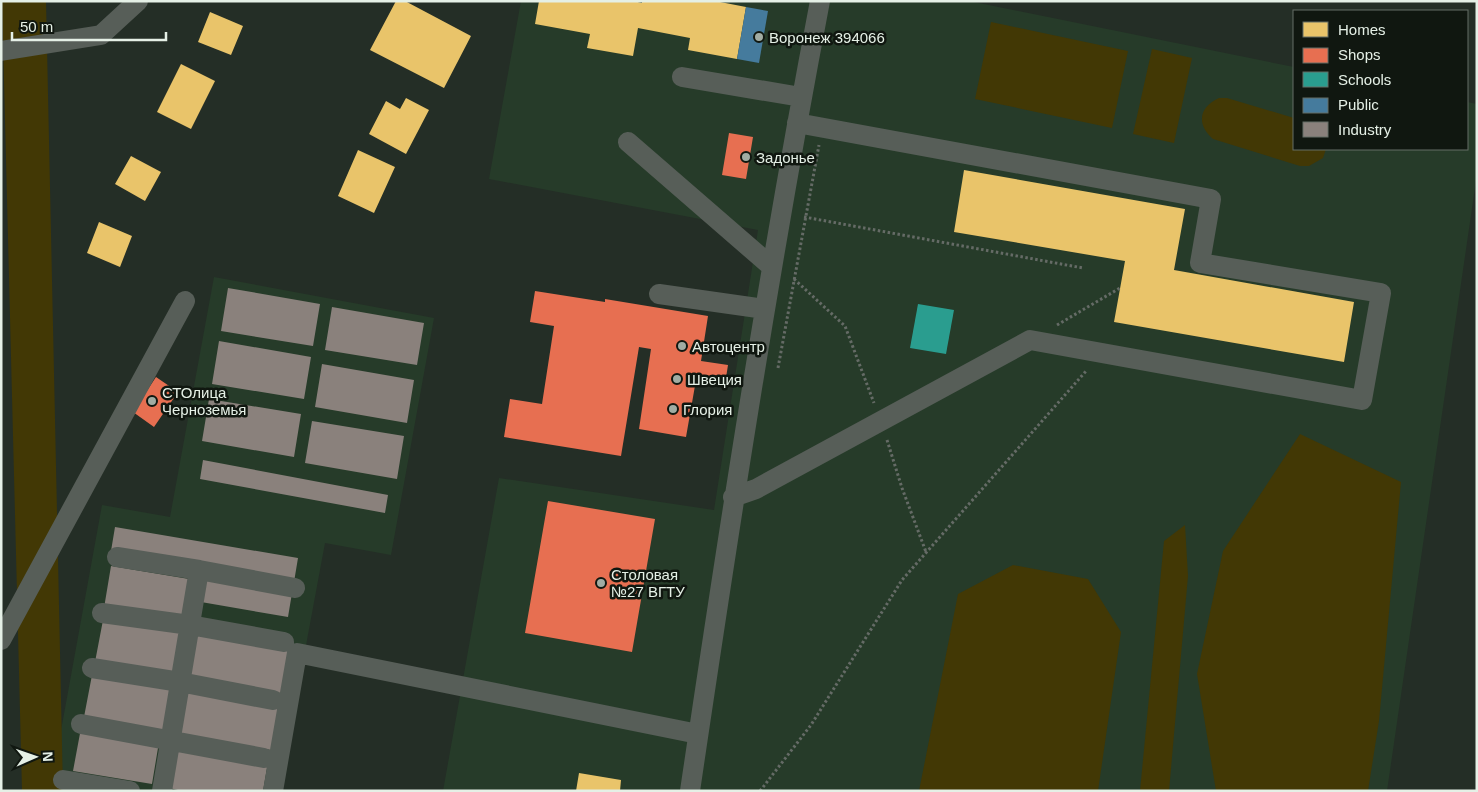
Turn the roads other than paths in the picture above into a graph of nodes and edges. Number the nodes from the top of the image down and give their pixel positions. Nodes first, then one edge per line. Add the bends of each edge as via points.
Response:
1 (138, 1) edge
2 (820, 1) edge
3 (1, 51) edge
4 (682, 77) dead end
5 (802, 97) junction
6 (797, 123) junction
7 (628, 142) dead end
8 (772, 267) junction
9 (659, 294) dead end
10 (184, 301) dead end
11 (765, 309) junction
12 (734, 497) junction
13 (117, 557) dead end
14 (199, 570) junction
15 (295, 588) dead end
16 (102, 613) dead end
17 (190, 625) junction
18 (1, 640) edge
19 (284, 642) dead end
20 (92, 668) dead end
21 (180, 682) junction
22 (273, 700) dead end
23 (81, 724) dead end
24 (698, 734) junction
25 (170, 740) junction
26 (264, 758) dead end
27 (63, 780) dead end
28 (130, 791) edge
29 (162, 791) edge
30 (273, 791) edge
31 (690, 791) edge

1 - 3 street via 101,35
2 - 5 street
4 - 5 street
5 - 6 street
6 - 8 street
6 - 12 street via 1210,199 1200,263 1380,293 1362,400 1030,340 756,489
7 - 8 street
8 - 11 street
9 - 11 street
10 - 18 street
11 - 12 street
12 - 24 street
13 - 14 street
14 - 15 street
14 - 17 street
16 - 17 street
17 - 19 street
17 - 21 street
20 - 21 street
21 - 22 street
21 - 25 street
23 - 25 street
24 - 30 street via 297,653
24 - 31 street
25 - 26 street
25 - 29 street
27 - 28 street

